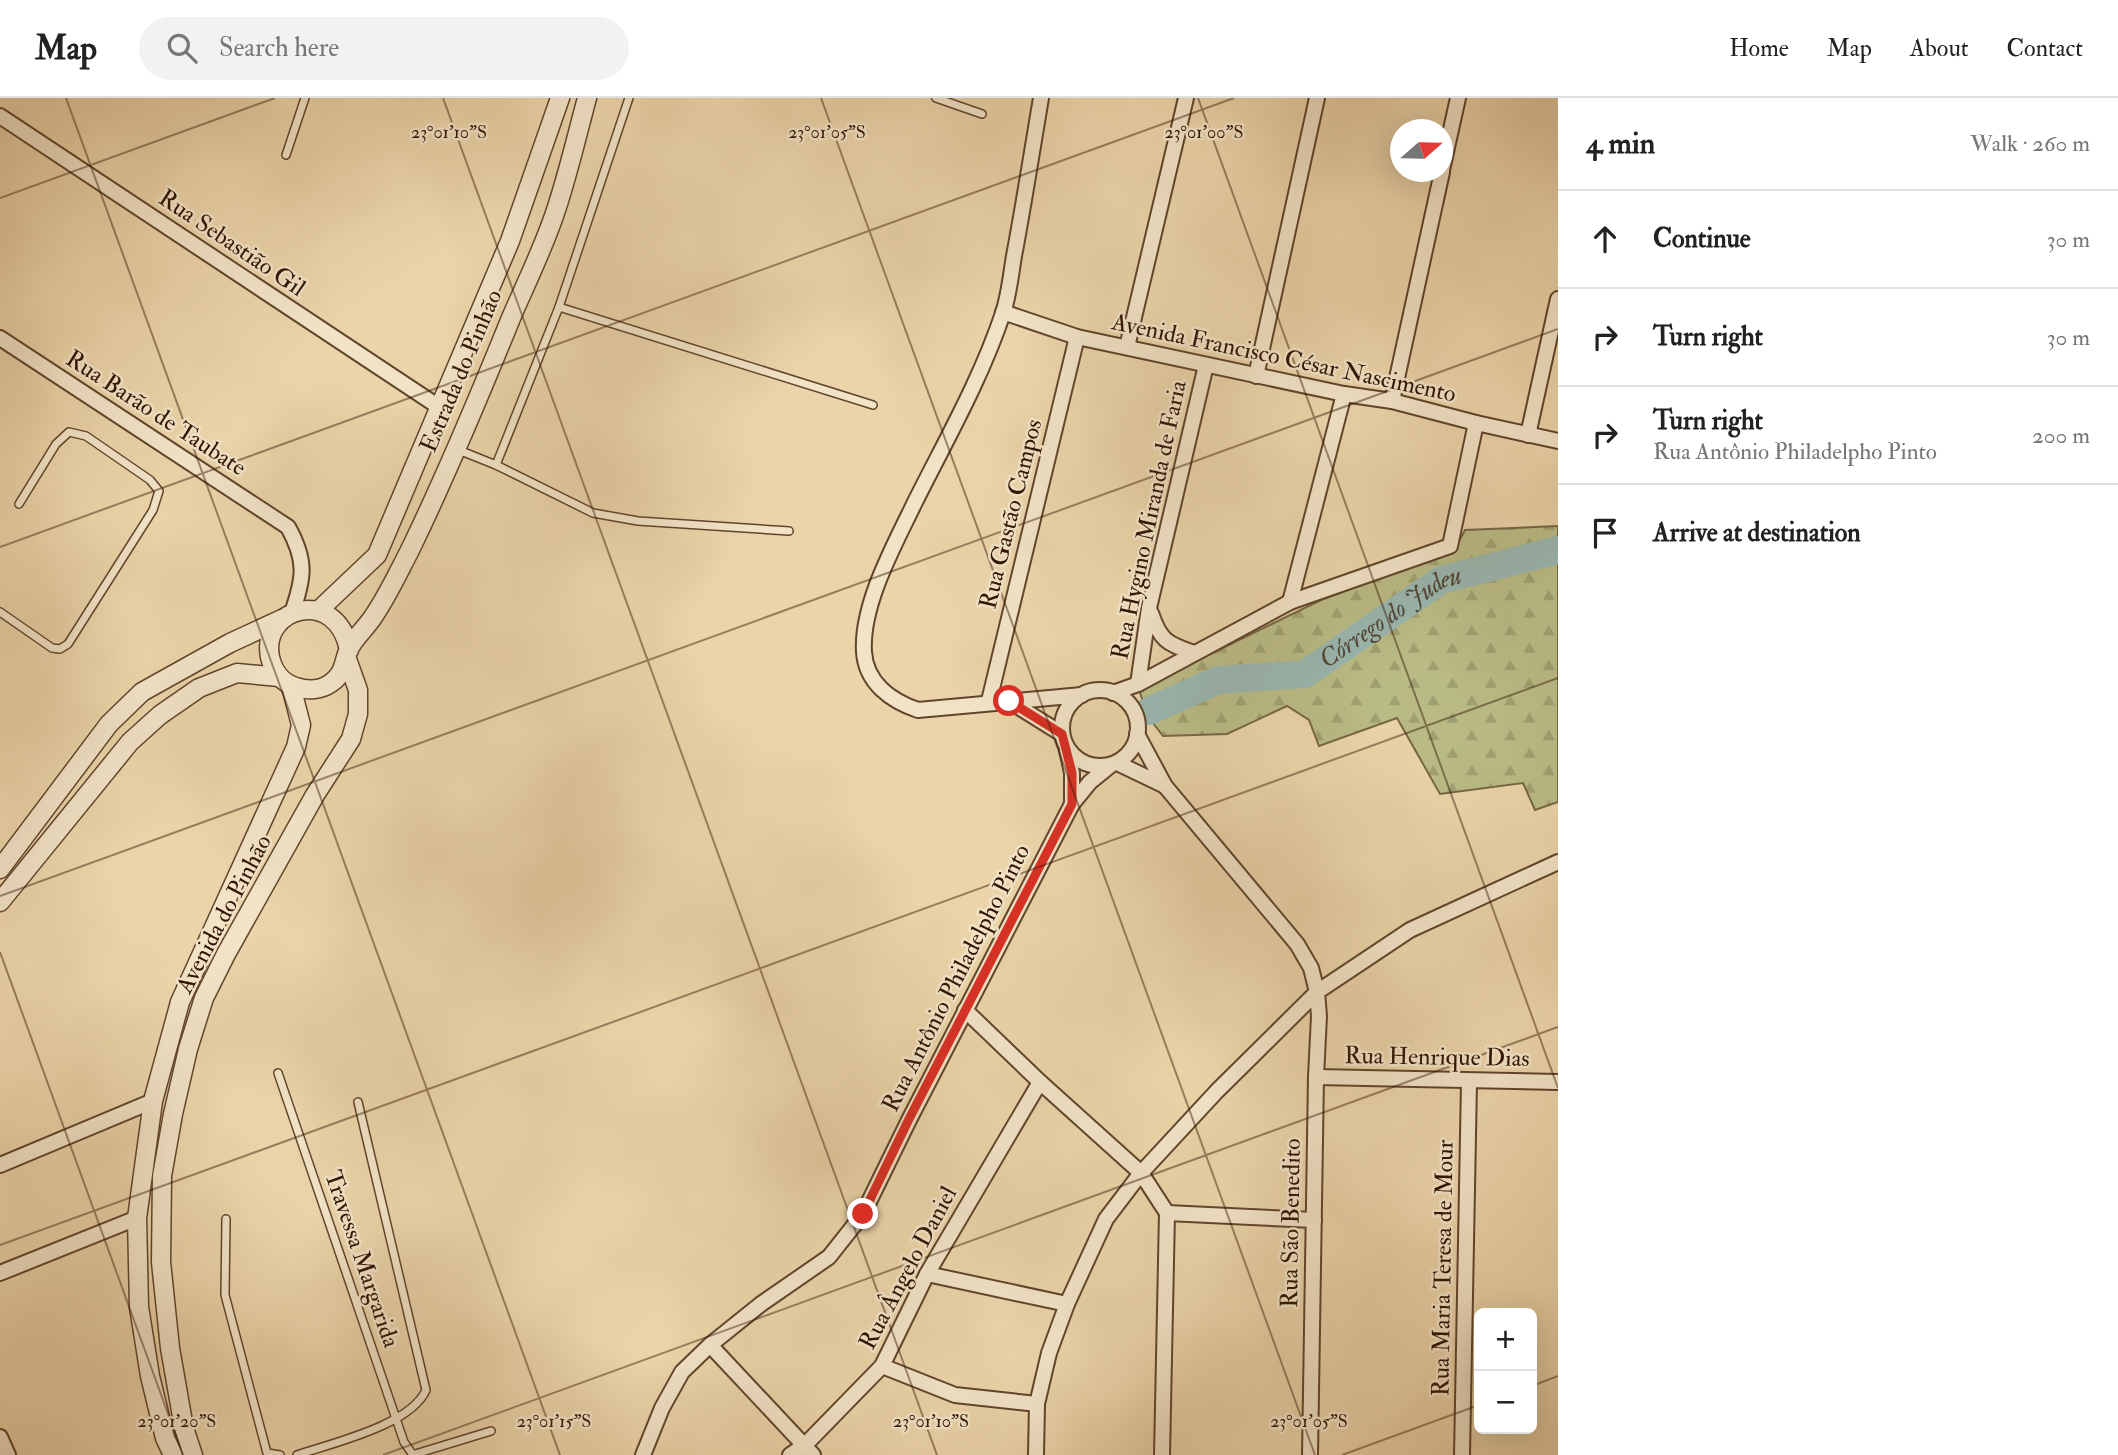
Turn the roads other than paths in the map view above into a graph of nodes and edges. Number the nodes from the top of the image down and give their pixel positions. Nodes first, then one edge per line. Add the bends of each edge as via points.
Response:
1 (305, 98) edge
2 (560, 98) edge
3 (587, 98) edge
4 (629, 98) edge
5 (936, 98) edge
6 (1041, 98) edge
7 (1186, 98) edge
8 (1317, 98) edge
9 (1458, 98) edge
10 (982, 114) dead end
11 (0, 116) edge
12 (1453, 121) edge
13 (286, 155) dead end
14 (1440, 182) edge
15 (1558, 299) edge
16 (559, 307) junction
17 (1003, 312) junction
18 (1077, 337) junction
19 (0, 338) edge
20 (1127, 347) junction
21 (1206, 365) junction
22 (1256, 376) junction
23 (1344, 394) junction
24 (1392, 401) junction
25 (873, 405) dead end
26 (439, 407) junction
27 (1476, 423) junction
28 (1528, 435) junction
29 (1558, 441) edge
30 (455, 448) junction
31 (496, 466) junction
32 (19, 503) dead end
33 (789, 531) dead end
34 (1290, 602) junction
35 (1149, 608) junction
36 (318, 611) junction
37 (0, 612) edge
38 (289, 615) junction
39 (1194, 653) junction
40 (348, 655) junction
41 (285, 681) junction
42 (1138, 684) junction
43 (1113, 693) junction
44 (1082, 695) junction
45 (989, 701) junction
46 (1009, 701) junction
47 (1137, 734) junction
48 (1064, 740) junction
49 (1114, 764) junction
50 (1165, 786) junction
51 (1072, 804) junction
52 (1558, 862) edge
53 (0, 869) edge
54 (0, 902) edge
55 (1317, 992) junction
56 (965, 1010) junction
57 (278, 1073) dead end
58 (1316, 1077) junction
59 (1040, 1082) junction
60 (1469, 1082) junction
61 (1558, 1082) edge
62 (153, 1101) junction
63 (358, 1102) dead end
64 (0, 1165) edge
65 (1141, 1173) junction
66 (1167, 1213) junction
67 (137, 1218) junction
68 (226, 1219) dead end
69 (1314, 1220) junction
70 (0, 1272) edge
71 (927, 1274) junction
72 (1067, 1304) junction
73 (710, 1345) junction
74 (882, 1366) junction
75 (1037, 1404) junction
76 (396, 1420) junction
77 (491, 1431) dead end
78 (0, 1437) edge
79 (809, 1450) edge
80 (8, 1455) edge
81 (173, 1455) edge
82 (193, 1455) edge
83 (280, 1455) edge
84 (297, 1455) edge
85 (413, 1455) edge
86 (643, 1455) edge
87 (790, 1455) edge
88 (1036, 1455) edge
89 (1162, 1455) edge
90 (1310, 1455) edge
91 (1462, 1455) edge

1 - 13 lane
2 - 26 street, Estrada do Pinhão via 510,241
3 - 30 street, Estrada do Pinhão via 555,212
4 - 16 lane
5 - 10 lane
6 - 17 street
7 - 20 street
8 - 22 street
9 - 12 street
11 - 26 street, Rua Sebastião Gil
14 - 24 street
15 - 28 street
16 - 25 lane
16 - 31 lane
17 - 18 street, Avenida Francisco César Nascimento
17 - 45 street via 972,387 897,538 872,600 864,654 883,693 900,704 918,710
18 - 20 street, Avenida Francisco César Nascimento
18 - 45 street, Rua Gastão Campos
19 - 38 street, Rua Barão de Taubate via 288,527 303,562 301,586
20 - 21 street, Avenida Francisco César Nascimento
21 - 22 street, Avenida Francisco César Nascimento
21 - 35 street, Rua Hygino Miranda de Faria
22 - 23 street, Avenida Francisco César Nascimento
23 - 24 street, Avenida Francisco César Nascimento
23 - 34 street
24 - 27 street, Avenida Francisco César Nascimento
26 - 36 street, Estrada do Pinhão via 377,555
27 - 28 street, Avenida Francisco César Nascimento
27 - 34 street via 1450,547
28 - 29 street, Avenida Francisco César Nascimento
30 - 31 lane
30 - 40 street, Estrada do Pinhão via 409,552
31 - 33 lane via 593,513 638,522
32 - 37 lane via 56,444 69,432 86,436 150,480 159,492 153,510 68,644 52,649
34 - 39 street
35 - 39 street via 1158,633 1172,646
35 - 42 street, Rua Hygino Miranda de Faria
36 - 38 street
36 - 40 street via 340,625
38 - 41 street via 276,627 269,653 272,667
38 - 53 street via 142,692 109,724
39 - 42 street
40 - 41 street via 340,675 318,689 304,690
40 - 82 street, Avenida do Pinhão via 358,690 351,739 315,795 204,998 173,1114 162,1176 161,1262 170,1348
41 - 54 street via 237,673 199,688 160,715 130,742
41 - 62 street via 301,725 296,747 180,1002
42 - 43 street
43 - 44 street via 1103,690
43 - 47 street via 1132,710
44 - 46 street
44 - 48 street via 1065,711
45 - 46 street
46 - 48 street
47 - 49 street via 1129,753
47 - 50 street
48 - 49 street via 1080,761
48 - 51 street via 1072,773
49 - 50 street
49 - 51 street via 1090,782
50 - 55 street, Rua São Benedito via 1297,944 1311,968
51 - 56 street, Rua Antônio Philadelpho Pinto
52 - 55 street via 1410,930
55 - 58 street, Rua São Benedito
55 - 65 street
56 - 59 street
56 - 73 street, Rua Antônio Philadelpho Pinto via 863,1214 829,1257
57 - 76 lane, Travessa Margarida
58 - 60 street, Rua Henrique Dias
58 - 69 street, Rua São Benedito
59 - 65 street
59 - 71 street, Rua Ângelo Daniel
60 - 61 street, Rua Henrique Dias
60 - 91 street, Rua Maria Teresa de Mour
62 - 64 street
62 - 67 street
63 - 76 lane via 426,1390 421,1402
65 - 66 street
65 - 72 street via 1106,1219
66 - 69 street
66 - 89 street
67 - 70 street
67 - 81 street via 139,1307 150,1376
68 - 83 lane via 225,1295 267,1453
69 - 90 street, Rua São Benedito
71 - 72 street
71 - 74 street, Rua Ângelo Daniel
72 - 75 street
73 - 79 street
73 - 86 street, Rua Antônio Philadelpho Pinto via 682,1373
74 - 75 street via 955,1395
74 - 79 street, Rua Ângelo Daniel
75 - 88 street
76 - 84 lane
76 - 85 lane, Travessa Margarida
77 - 85 lane
78 - 80 street
79 - 87 street, Rua Ângelo Daniel

